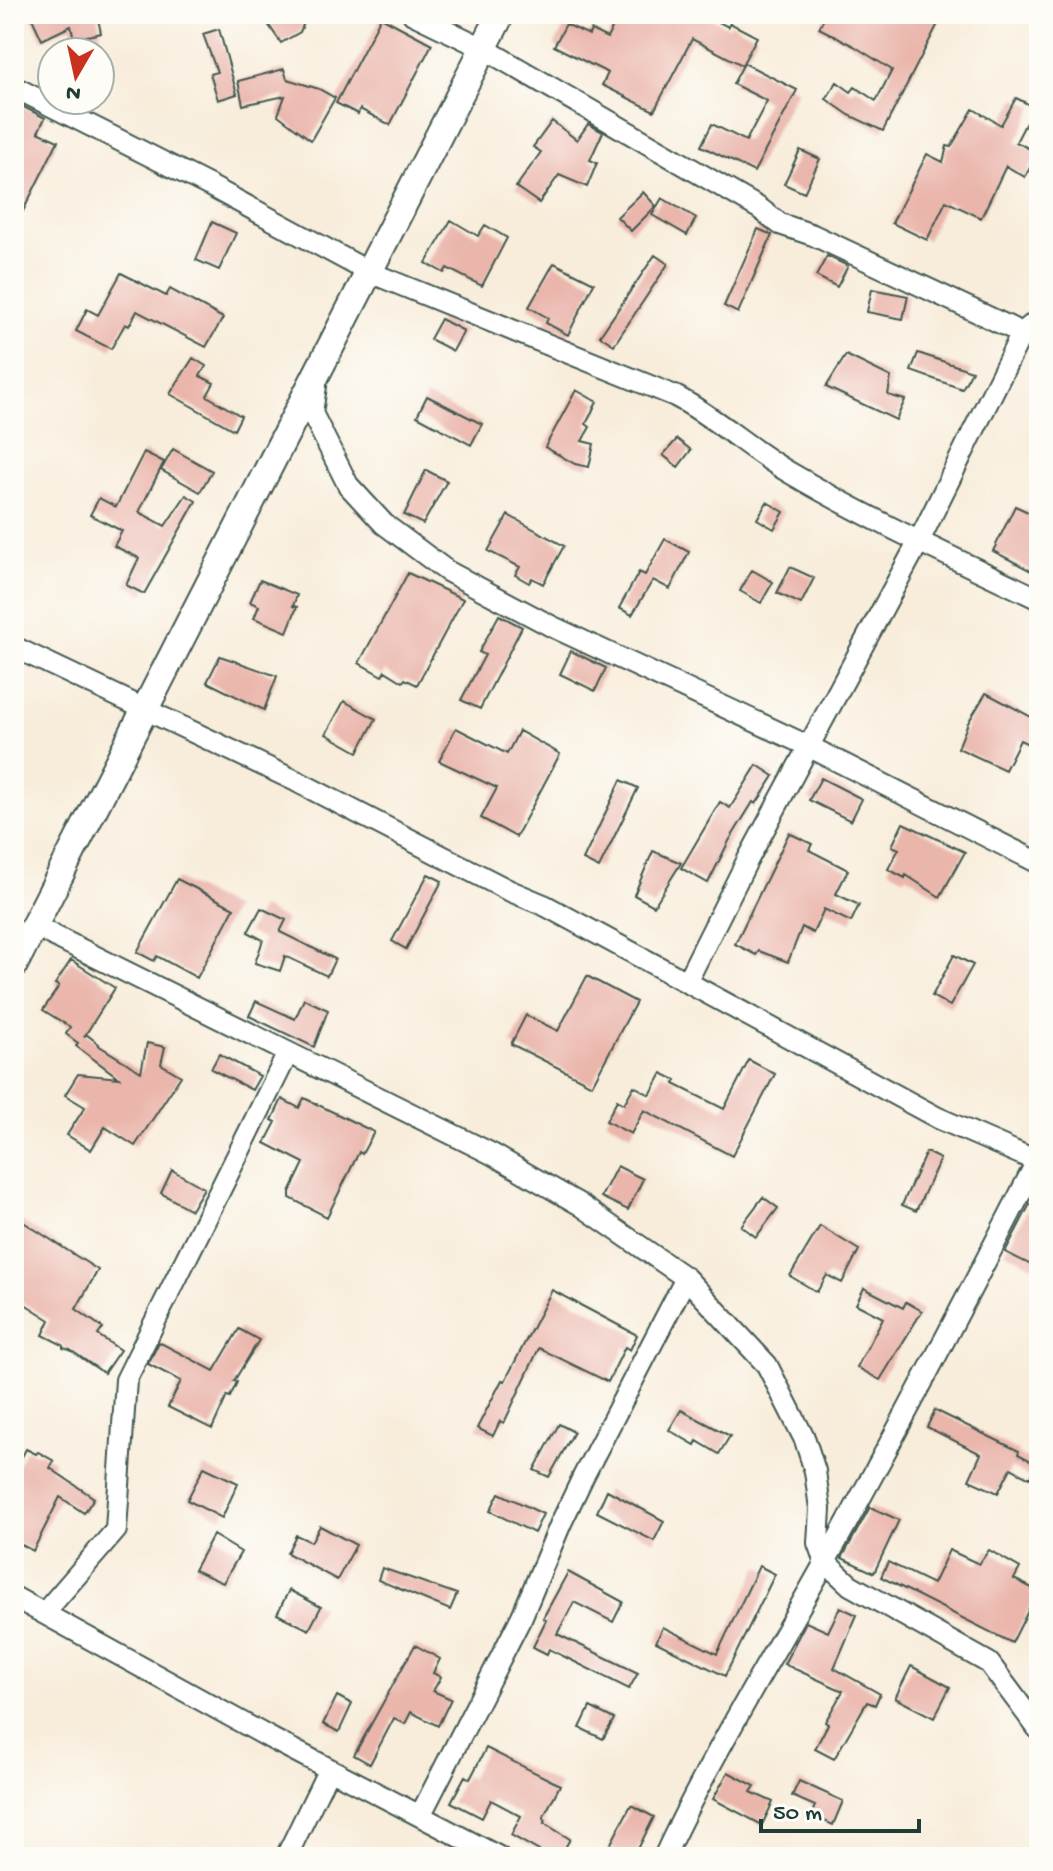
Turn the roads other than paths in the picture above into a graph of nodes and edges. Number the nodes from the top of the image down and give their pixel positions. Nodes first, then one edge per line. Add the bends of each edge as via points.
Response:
1 (413, 14) edge
2 (501, 14) edge
3 (483, 48) junction
4 (14, 87) edge
5 (369, 272) junction
6 (1039, 319) edge
7 (1030, 337) edge
8 (317, 373) junction
9 (919, 541) junction
10 (1039, 599) edge
11 (14, 647) edge
12 (146, 708) junction
13 (808, 746) junction
14 (1039, 863) edge
15 (34, 926) junction
16 (14, 965) edge
17 (687, 981) junction
18 (288, 1053) junction
19 (1038, 1161) edge
20 (686, 1278) junction
21 (825, 1562) junction
22 (14, 1597) edge
23 (45, 1612) junction
24 (1039, 1730) edge
25 (329, 1769) junction
26 (420, 1816) junction
27 (286, 1857) edge
28 (499, 1857) edge
29 (664, 1857) edge

1 - 3 street
2 - 3 street
3 - 5 street
3 - 7 street via 780,224
4 - 5 street
5 - 8 street
5 - 9 street via 675,396 790,473
6 - 7 street
7 - 9 street
8 - 12 street
8 - 13 street via 312,413 348,485 384,524 447,571 551,626
9 - 10 street
9 - 13 street
11 - 12 street
12 - 15 street
12 - 17 street
13 - 14 street
13 - 17 street
15 - 16 street
15 - 18 street
17 - 19 street via 938,1118
18 - 20 street via 492,1154 579,1204
18 - 23 street via 126,1380 116,1530
19 - 21 street
20 - 21 street via 767,1365 799,1427 815,1471 818,1543
20 - 26 street via 584,1475 522,1616
21 - 24 street via 850,1585 989,1663
21 - 29 street via 691,1798
22 - 23 street
23 - 25 street
25 - 26 street
25 - 27 street
26 - 28 street

